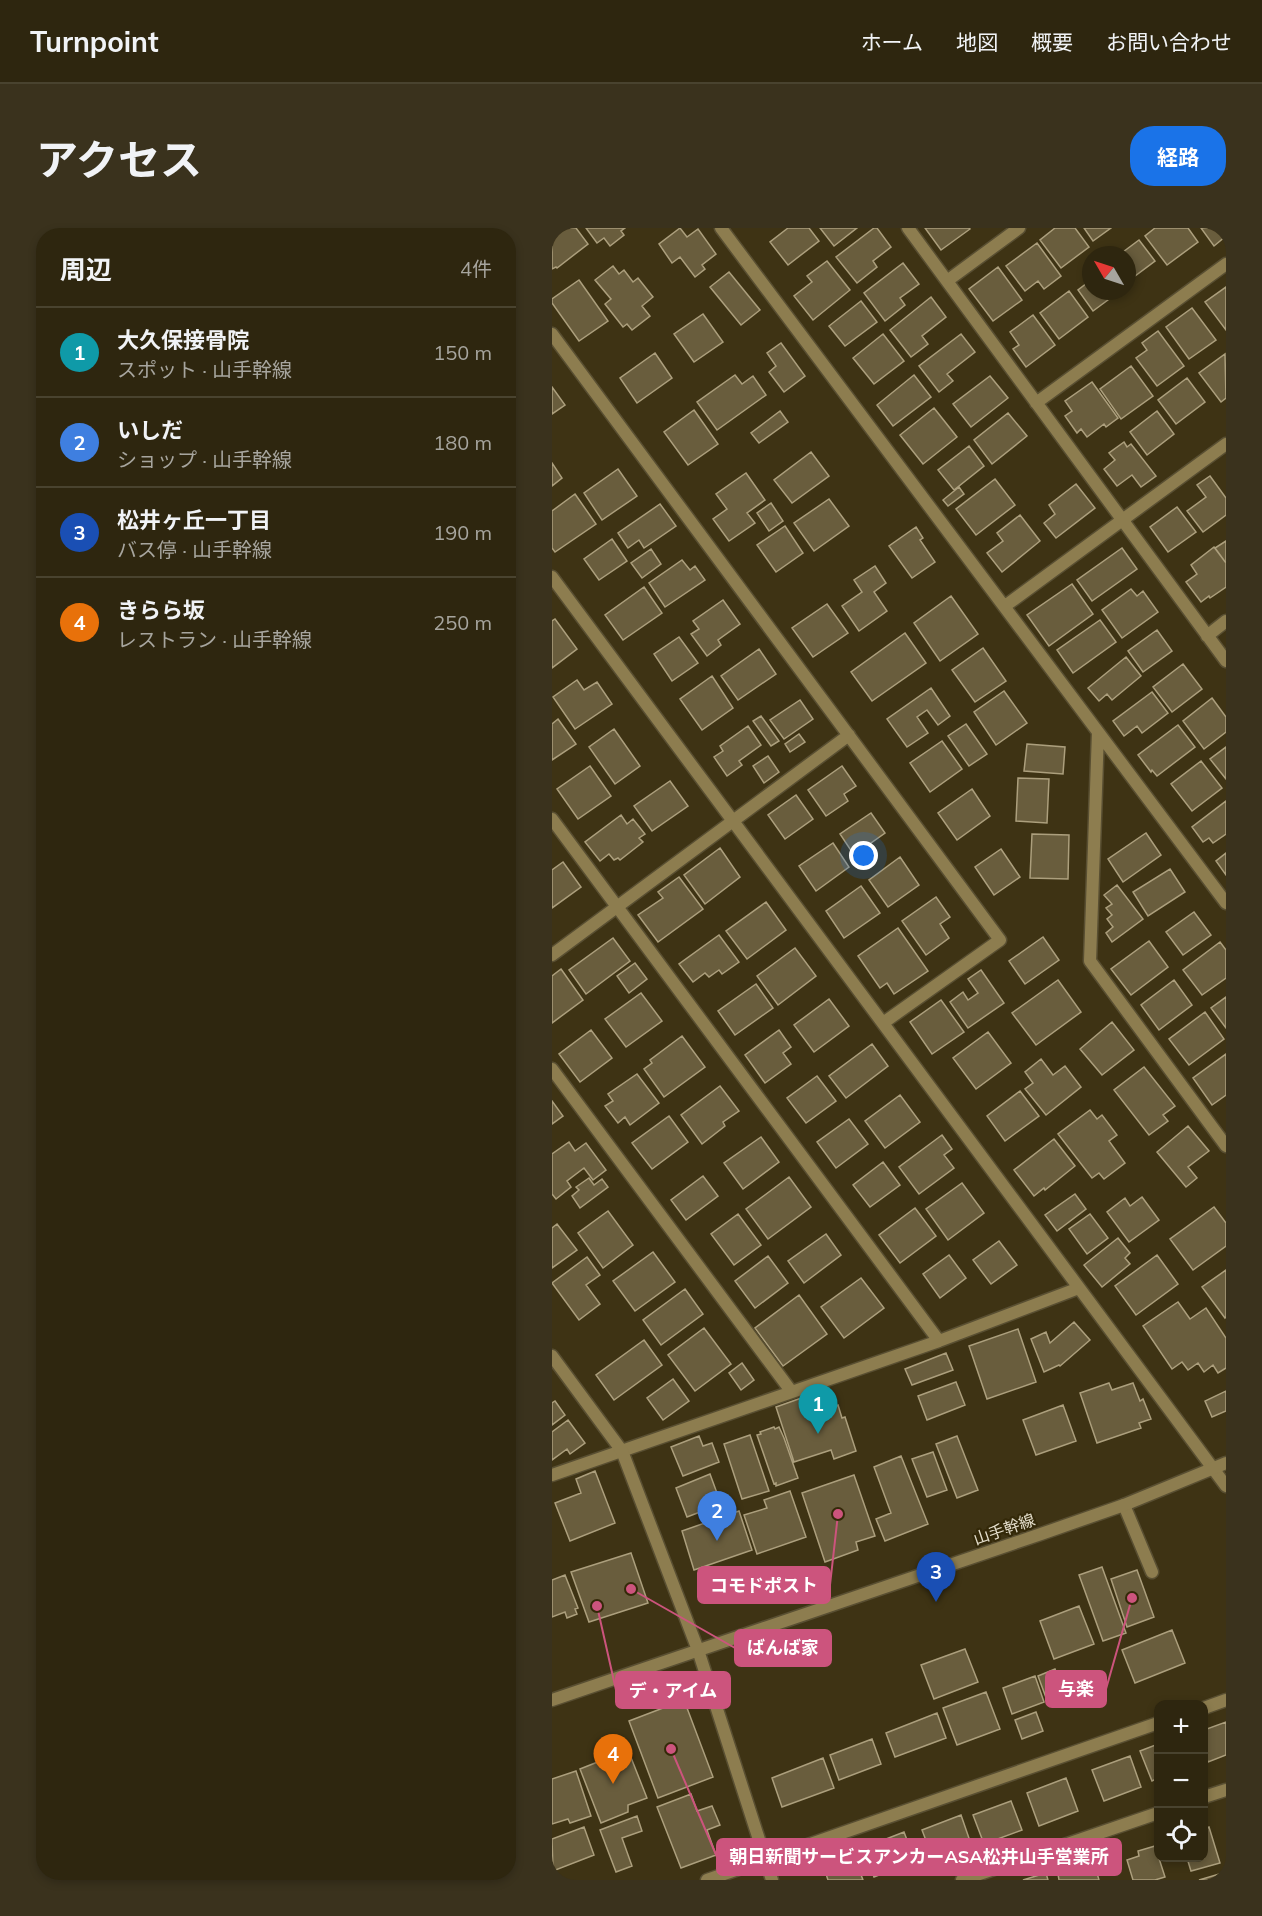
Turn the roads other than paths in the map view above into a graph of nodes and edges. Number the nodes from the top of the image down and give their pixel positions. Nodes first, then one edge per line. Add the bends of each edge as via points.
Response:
1 (721, 228) edge
2 (908, 228) edge
3 (1019, 228) edge
4 (1226, 264) edge
5 (947, 281) junction
6 (552, 334) edge
7 (1036, 403) junction
8 (1226, 444) edge
9 (1122, 520) junction
10 (552, 577) edge
11 (1005, 606) junction
12 (1226, 621) edge
13 (1207, 636) junction
14 (1226, 662) edge
15 (1098, 732) junction
16 (849, 735) junction
17 (552, 819) edge
18 (733, 821) junction
19 (1226, 903) edge
20 (617, 906) junction
21 (552, 955) edge
22 (883, 1023) junction
23 (552, 1070) edge
24 (1226, 1146) edge
25 (1079, 1288) junction
26 (939, 1341) junction
27 (552, 1356) edge
28 (791, 1391) junction
29 (622, 1451) junction
30 (1226, 1463) edge
31 (1214, 1469) junction
32 (552, 1475) edge
33 (1226, 1486) edge
34 (1124, 1505) junction
35 (1152, 1572) dead end
36 (698, 1650) junction
37 (552, 1700) edge
38 (1226, 1700) edge
39 (1208, 1706) edge
40 (1154, 1724) edge
41 (1226, 1790) edge
42 (1208, 1795) edge
43 (1154, 1814) edge
44 (766, 1860) junction
45 (707, 1880) edge
46 (772, 1880) edge
47 (962, 1880) edge

1 - 11 street
2 - 5 street
3 - 5 street
4 - 7 street
5 - 7 street
6 - 16 street
7 - 9 street
8 - 9 street
9 - 11 street
9 - 13 street
10 - 18 street
11 - 15 street
12 - 13 street
13 - 14 street
15 - 19 street
15 - 24 street via 1090,961
16 - 18 street
16 - 22 street via 1000,940
17 - 20 street
18 - 20 street
18 - 22 street
20 - 21 street
20 - 26 street
22 - 25 street
23 - 28 street
25 - 26 street
25 - 31 street
26 - 28 street
27 - 29 street
28 - 29 street
29 - 32 street
29 - 36 street
30 - 31 street, 山手幹線
31 - 33 street
31 - 34 street, 山手幹線
34 - 35 street
34 - 36 street, 山手幹線
36 - 37 street, 山手幹線
36 - 44 street
38 - 39 street
40 - 44 street
41 - 42 street
43 - 47 street
44 - 45 street
44 - 46 street

